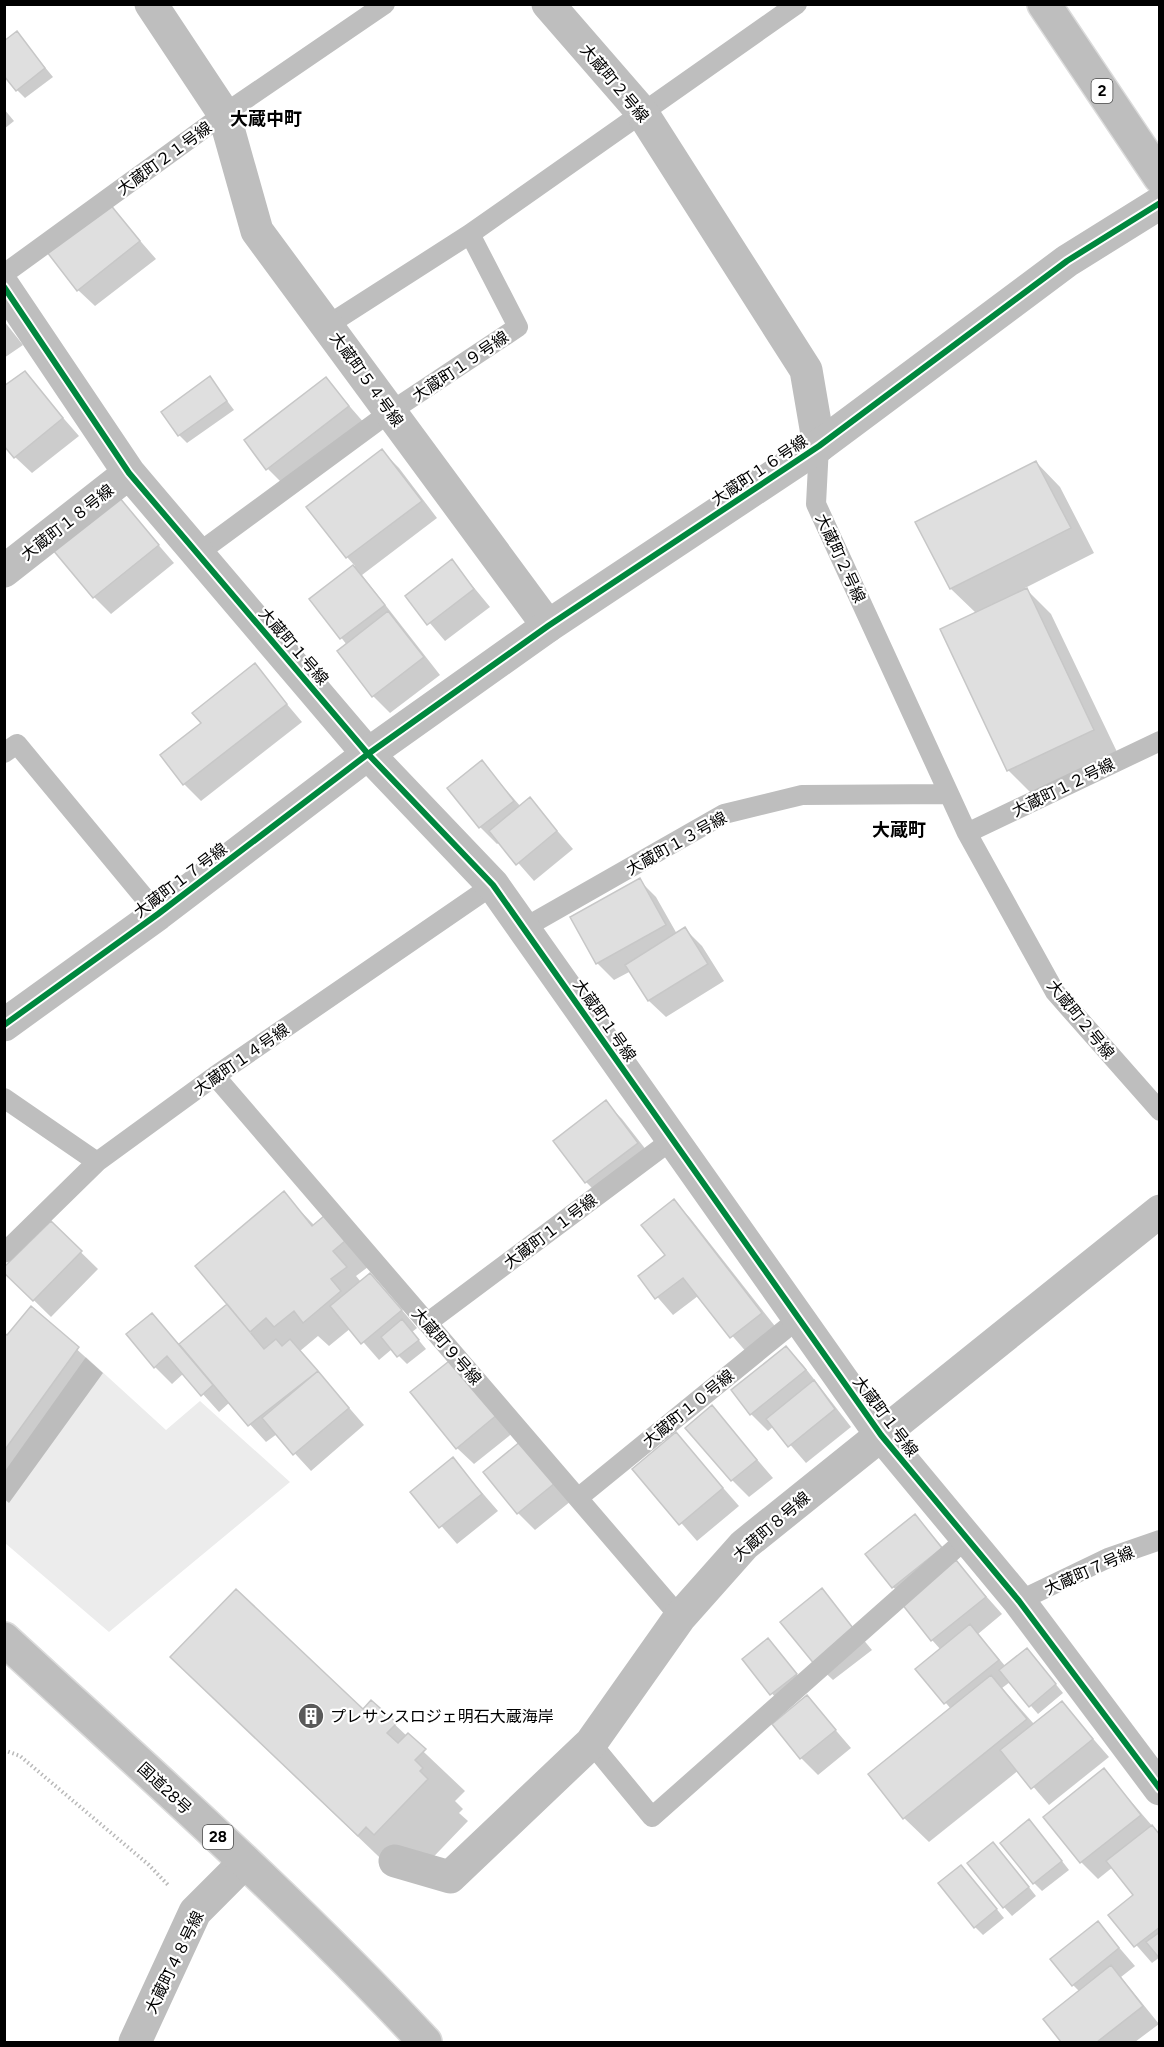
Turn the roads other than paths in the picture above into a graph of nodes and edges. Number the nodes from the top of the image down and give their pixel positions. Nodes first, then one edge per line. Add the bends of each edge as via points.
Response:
1 (151, 4) edge
2 (385, 4) edge
3 (548, 4) edge
4 (797, 4) edge
5 (1044, 4) edge
6 (641, 111) junction
7 (224, 114) junction
8 (1160, 177) edge
9 (1160, 202) edge
10 (470, 234) junction
11 (4, 274) edge
12 (4, 287) edge
13 (328, 325) junction
14 (390, 412) junction
15 (819, 446) junction
16 (129, 473) junction
17 (197, 554) junction
18 (4, 572) edge
19 (548, 626) junction
20 (1160, 741) edge
21 (4, 753) edge
22 (368, 754) junction
23 (949, 794) junction
24 (967, 833) junction
25 (493, 885) junction
26 (158, 914) junction
27 (524, 928) junction
28 (4, 1024) edge
29 (215, 1076) junction
30 (4, 1098) edge
31 (1160, 1111) edge
32 (673, 1139) junction
33 (97, 1162) junction
34 (1160, 1211) edge
35 (4, 1253) edge
36 (799, 1318) junction
37 (427, 1323) junction
38 (881, 1435) junction
39 (578, 1498) junction
40 (967, 1538) junction
41 (1160, 1540) edge
42 (1019, 1601) junction
43 (680, 1617) junction
44 (4, 1639) edge
45 (591, 1743) junction
46 (1160, 1789) edge
47 (395, 1861) dead end
48 (245, 1862) junction
49 (135, 2043) edge
50 (425, 2043) edge

1 - 7 main road, 大蔵町５４号線
2 - 7 lane, 大蔵町２１号線
3 - 6 main road, 大蔵町２号線
4 - 6 lane
5 - 8 main road, 2
6 - 10 lane
6 - 15 main road, 大蔵町２号線 via 806,370
7 - 11 lane, 大蔵町２１号線
7 - 13 main road, 大蔵町５４号線 via 257,231
9 - 15 main road, 大蔵町１６号線 via 1067,261
10 - 13 lane
10 - 14 lane, 大蔵町１９号線 via 518,327
12 - 16 main road, 大蔵町１号線
13 - 14 main road, 大蔵町５４号線
14 - 17 lane, 大蔵町１９号線
14 - 19 main road, 大蔵町５４号線
15 - 19 main road, 大蔵町１６号線
15 - 23 lane, 大蔵町２号線 via 816,504
16 - 17 main road, 大蔵町１号線
16 - 18 main road, 大蔵町１８号線
17 - 22 main road, 大蔵町１号線
19 - 22 main road, 大蔵町１６号線
20 - 24 lane, 大蔵町１２号線
21 - 26 lane via 17,744
22 - 25 main road, 大蔵町１号線
22 - 26 main road, 大蔵町１７号線
23 - 24 lane, 大蔵町２号線
23 - 27 lane, 大蔵町１３号線 via 802,795 724,814
24 - 31 lane, 大蔵町２号線 via 1054,992
25 - 27 main road, 大蔵町１号線
25 - 29 lane, 大蔵町１４号線
26 - 28 main road, 大蔵町１７号線
27 - 32 main road, 大蔵町１号線
29 - 33 lane, 大蔵町１４号線
29 - 37 lane, 大蔵町９号線
30 - 33 lane
32 - 36 main road, 大蔵町１号線
32 - 37 lane, 大蔵町１１号線
33 - 35 lane, 大蔵町１４号線
34 - 38 main road, 大蔵町８号線
36 - 38 main road, 大蔵町１号線
36 - 39 lane, 大蔵町１０号線
37 - 39 lane, 大蔵町９号線
38 - 40 main road, 大蔵町１号線
38 - 43 main road, 大蔵町８号線 via 744,1545
39 - 43 lane, 大蔵町９号線
40 - 42 main road, 大蔵町１号線
40 - 45 lane via 652,1817
41 - 42 lane, 大蔵町７号線 via 1107,1558
42 - 46 main road, 大蔵町１号線
43 - 45 main road, 大蔵町８号線
44 - 48 main road, 国道28号 / 28
45 - 47 main road, 大蔵町８号線 via 450,1877
48 - 49 main road, 大蔵町４８号線 via 195,1912
48 - 50 main road, 国道28号 / 28 via 380,1993

